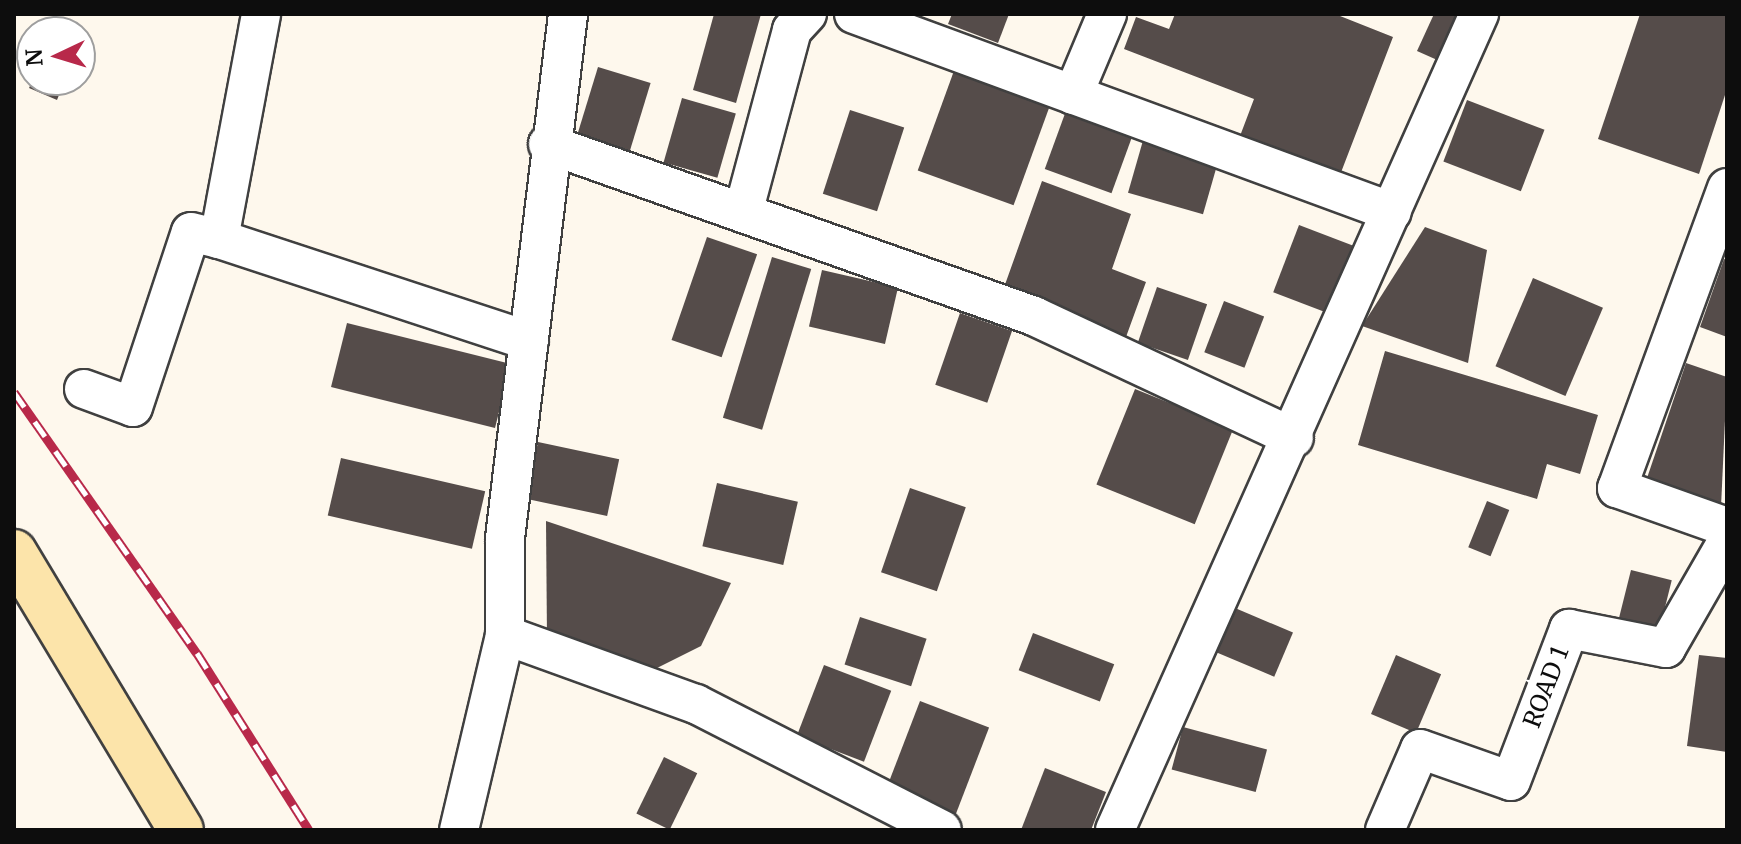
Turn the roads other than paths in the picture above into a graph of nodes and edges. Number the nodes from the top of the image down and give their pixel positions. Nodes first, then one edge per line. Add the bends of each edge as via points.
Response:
1 (261, 14) edge
2 (807, 14) edge
3 (854, 14) edge
4 (1107, 14) edge
5 (1479, 14) edge
6 (560, 17) edge
7 (1073, 95) junction
8 (548, 144) junction
9 (1727, 188) edge
10 (1392, 212) junction
11 (743, 213) junction
12 (219, 239) junction
13 (529, 341) junction
14 (84, 389) dead end
15 (1294, 438) junction
16 (1727, 527) edge
17 (1727, 542) edge
18 (14, 552) edge
19 (505, 635) junction
20 (181, 830) edge
21 (459, 830) edge
22 (942, 830) edge
23 (1115, 830) edge
24 (1385, 830) edge

1 - 12 street
2 - 11 street via 792,30
3 - 7 street
4 - 7 street
5 - 10 street
6 - 8 street
7 - 10 street
8 - 11 street
8 - 13 street
9 - 16 street via 1617,488
10 - 15 street
11 - 15 street via 1034,316
12 - 13 street
12 - 14 street via 191,232 133,407
13 - 19 street via 505,538
15 - 23 street
17 - 24 street, ROAD 1 via 1666,648 1569,629 1511,781 1420,749
18 - 20 main road
19 - 21 street
19 - 22 street via 696,704

